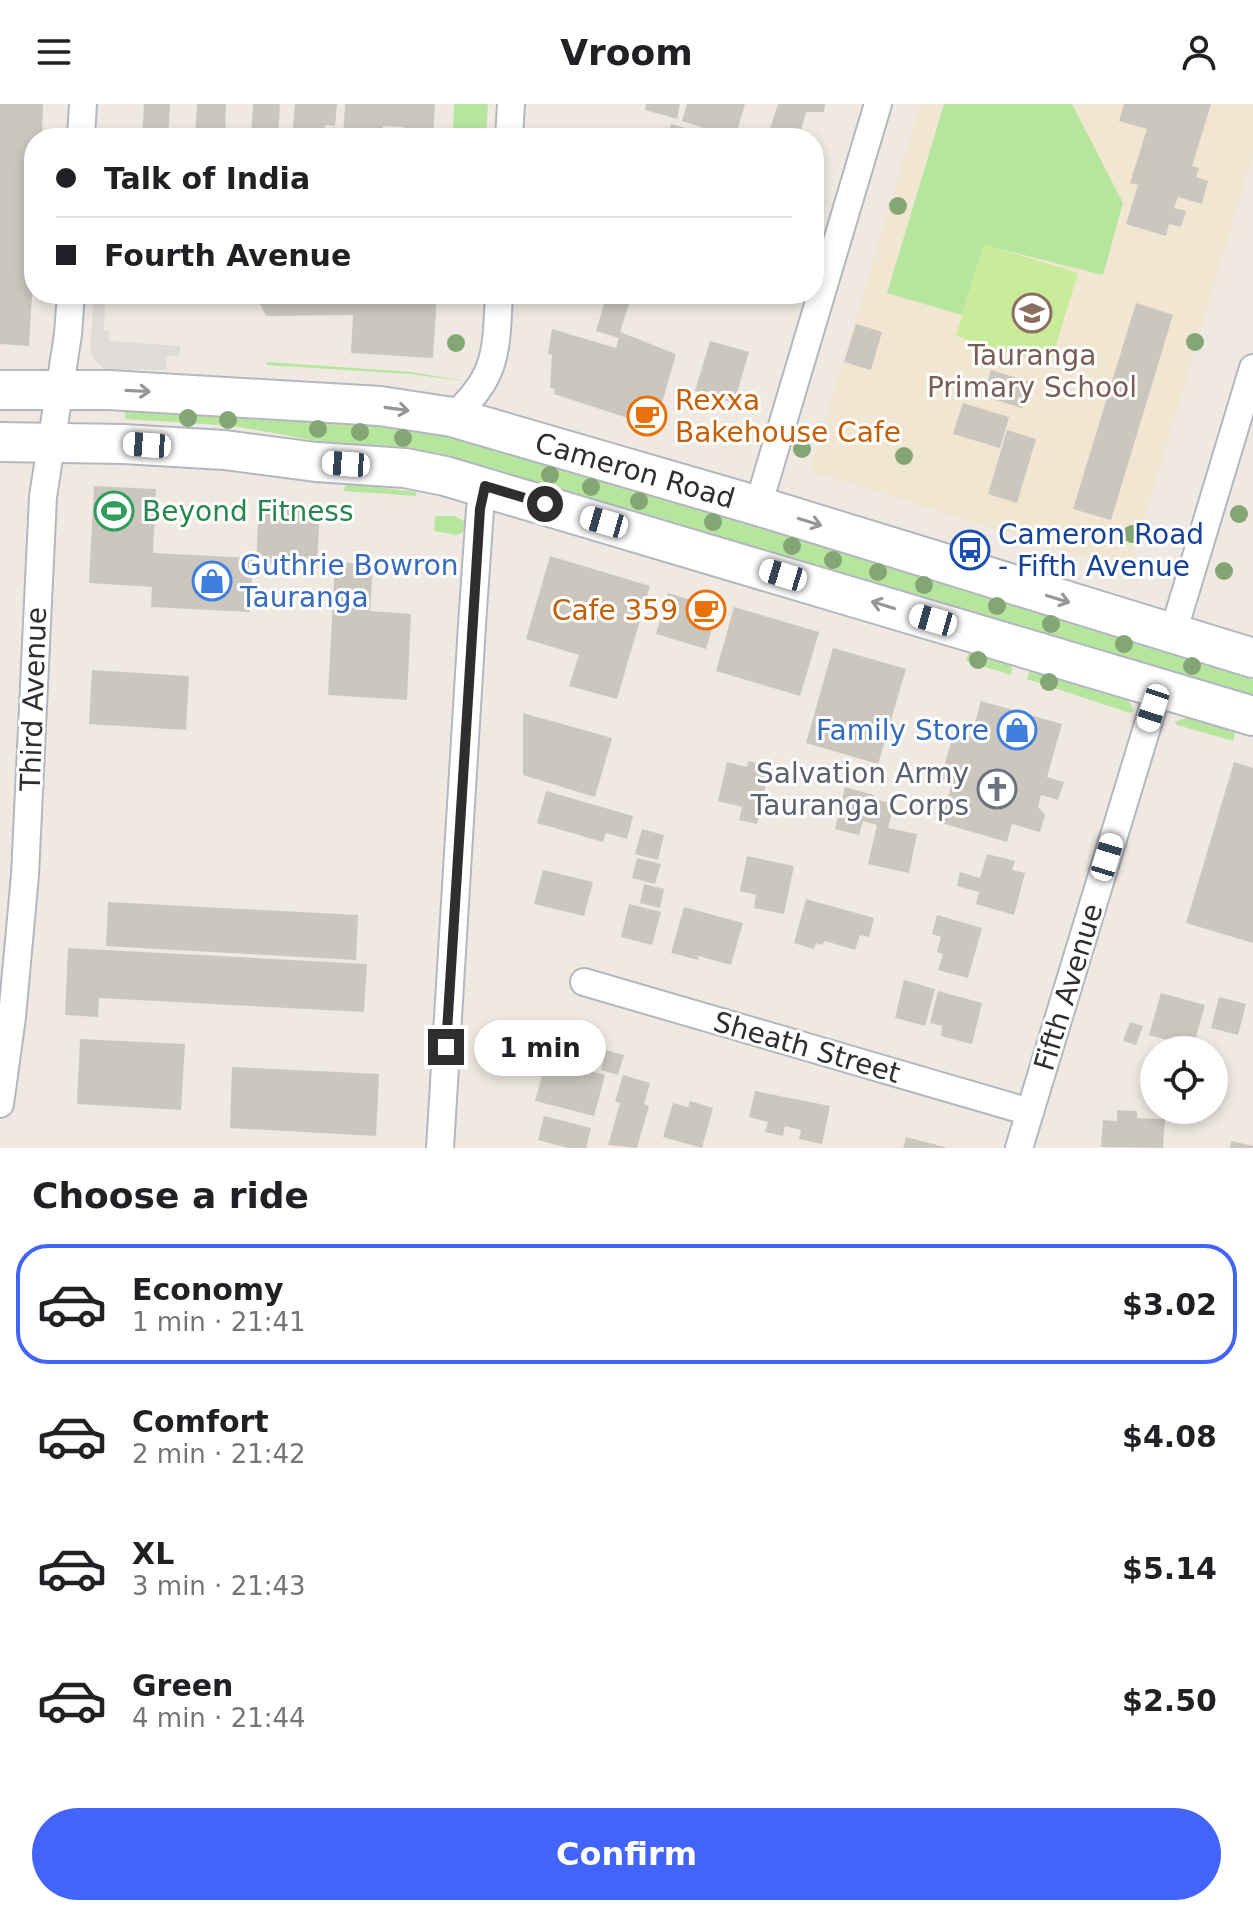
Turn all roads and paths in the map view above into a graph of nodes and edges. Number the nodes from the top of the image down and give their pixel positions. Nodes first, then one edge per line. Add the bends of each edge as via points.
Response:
1 (83, 104) edge
2 (511, 104) edge
3 (878, 104) edge
4 (82, 128) edge
5 (510, 128) edge
6 (824, 285) edge
7 (70, 304) edge
8 (498, 304) edge
9 (818, 304) edge
10 (1253, 368) edge
11 (0, 390) edge
12 (60, 390) junction
13 (452, 417) junction
14 (0, 442) edge
15 (52, 443) junction
16 (485, 486) junction
17 (758, 506) junction
18 (1173, 633) junction
19 (1253, 658) edge
20 (1159, 688) junction
21 (1253, 716) edge
22 (584, 982) dead end
23 (0, 1104) edge
24 (1030, 1112) junction
25 (440, 1148) edge
26 (1019, 1148) edge

1 - 4 street
2 - 5 street
3 - 6 street
7 - 12 street, Third Avenue
8 - 13 street via 496,351 486,379
9 - 17 street
10 - 18 street
11 - 12 main road, Cameron Road
12 -> 13 main road, Cameron Road via 380,406
12 - 15 street, Third Avenue
13 - 17 main road, Cameron Road
14 - 15 main road, Cameron Road
15 - 16 main road, Cameron Road via 224,450 405,468
15 - 23 street, Third Avenue via 37,585 25,875
20 -> 16 main road, Cameron Road
16 - 25 street
17 -> 18 main road, Cameron Road
18 - 19 main road, Cameron Road
20 - 21 main road, Cameron Road
20 - 24 street, Fifth Avenue
22 - 24 street, Sheath Street
24 - 26 street, Fifth Avenue

